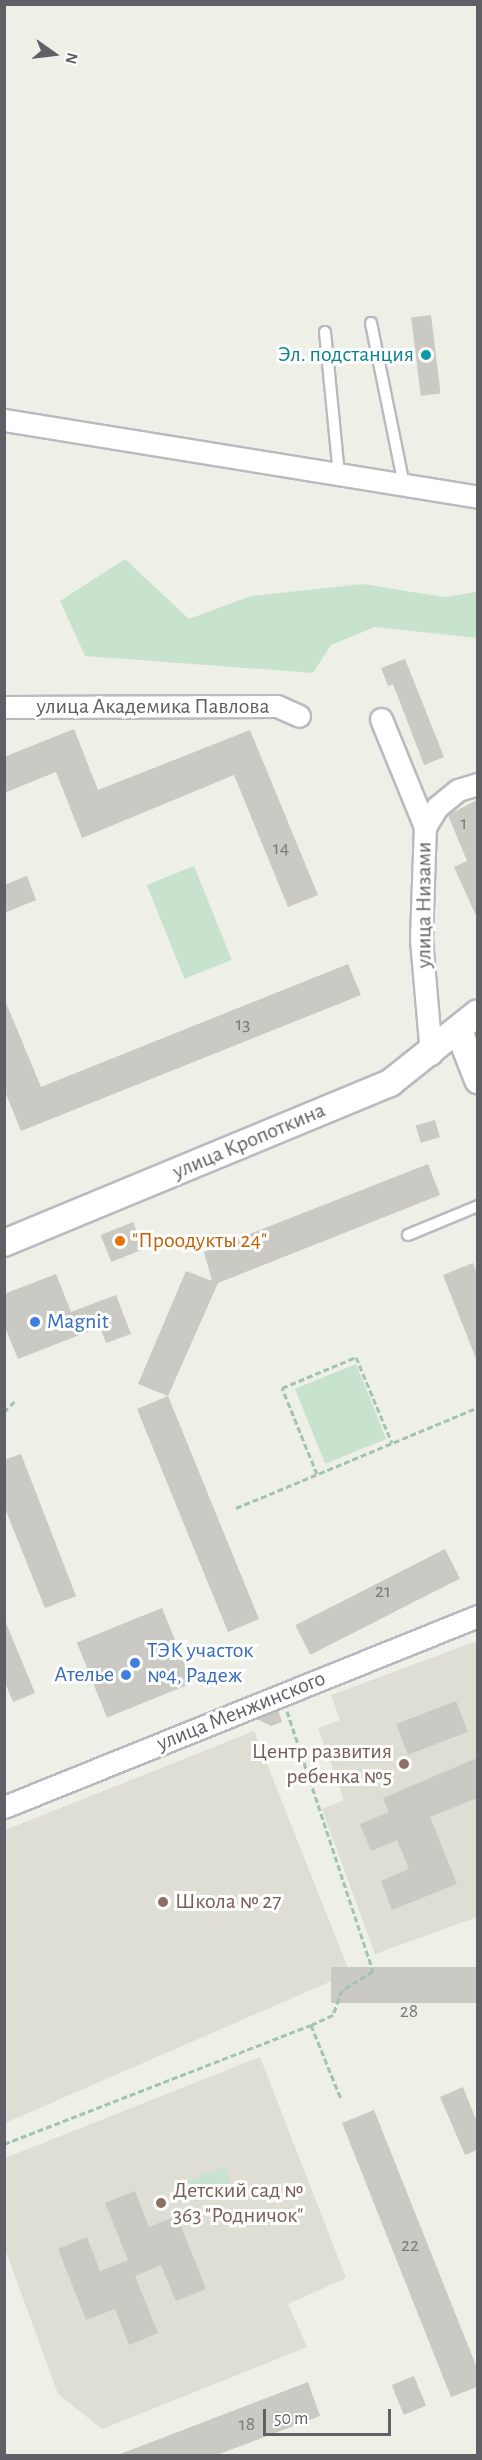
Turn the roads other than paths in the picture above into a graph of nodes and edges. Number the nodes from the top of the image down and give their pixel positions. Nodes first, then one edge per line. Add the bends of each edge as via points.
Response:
1 (370, 323) dead end
2 (325, 332) dead end
3 (4, 420) edge
4 (339, 476) junction
5 (404, 485) junction
6 (477, 497) edge
7 (4, 707) edge
8 (299, 716) dead end
9 (381, 719) dead end
10 (477, 784) edge
11 (425, 827) junction
12 (477, 1013) edge
13 (459, 1031) junction
14 (431, 1054) junction
15 (477, 1080) edge
16 (477, 1206) edge
17 (408, 1235) dead end
18 (4, 1243) edge
19 (477, 1616) edge
20 (4, 1807) edge

1 - 5 lane
2 - 4 lane
3 - 4 street
4 - 5 street
5 - 6 street
7 - 8 street, улица Академика Павлова via 277,706
9 - 11 street
10 - 11 street, улица Низами via 458,790 436,807
11 - 14 street, улица Низами via 421,939
12 - 13 street, улица Кропоткина
13 - 14 street, улица Кропоткина
13 - 15 street
14 - 18 street, улица Кропоткина via 390,1083
16 - 17 lane
19 - 20 street, улица Менжинского

